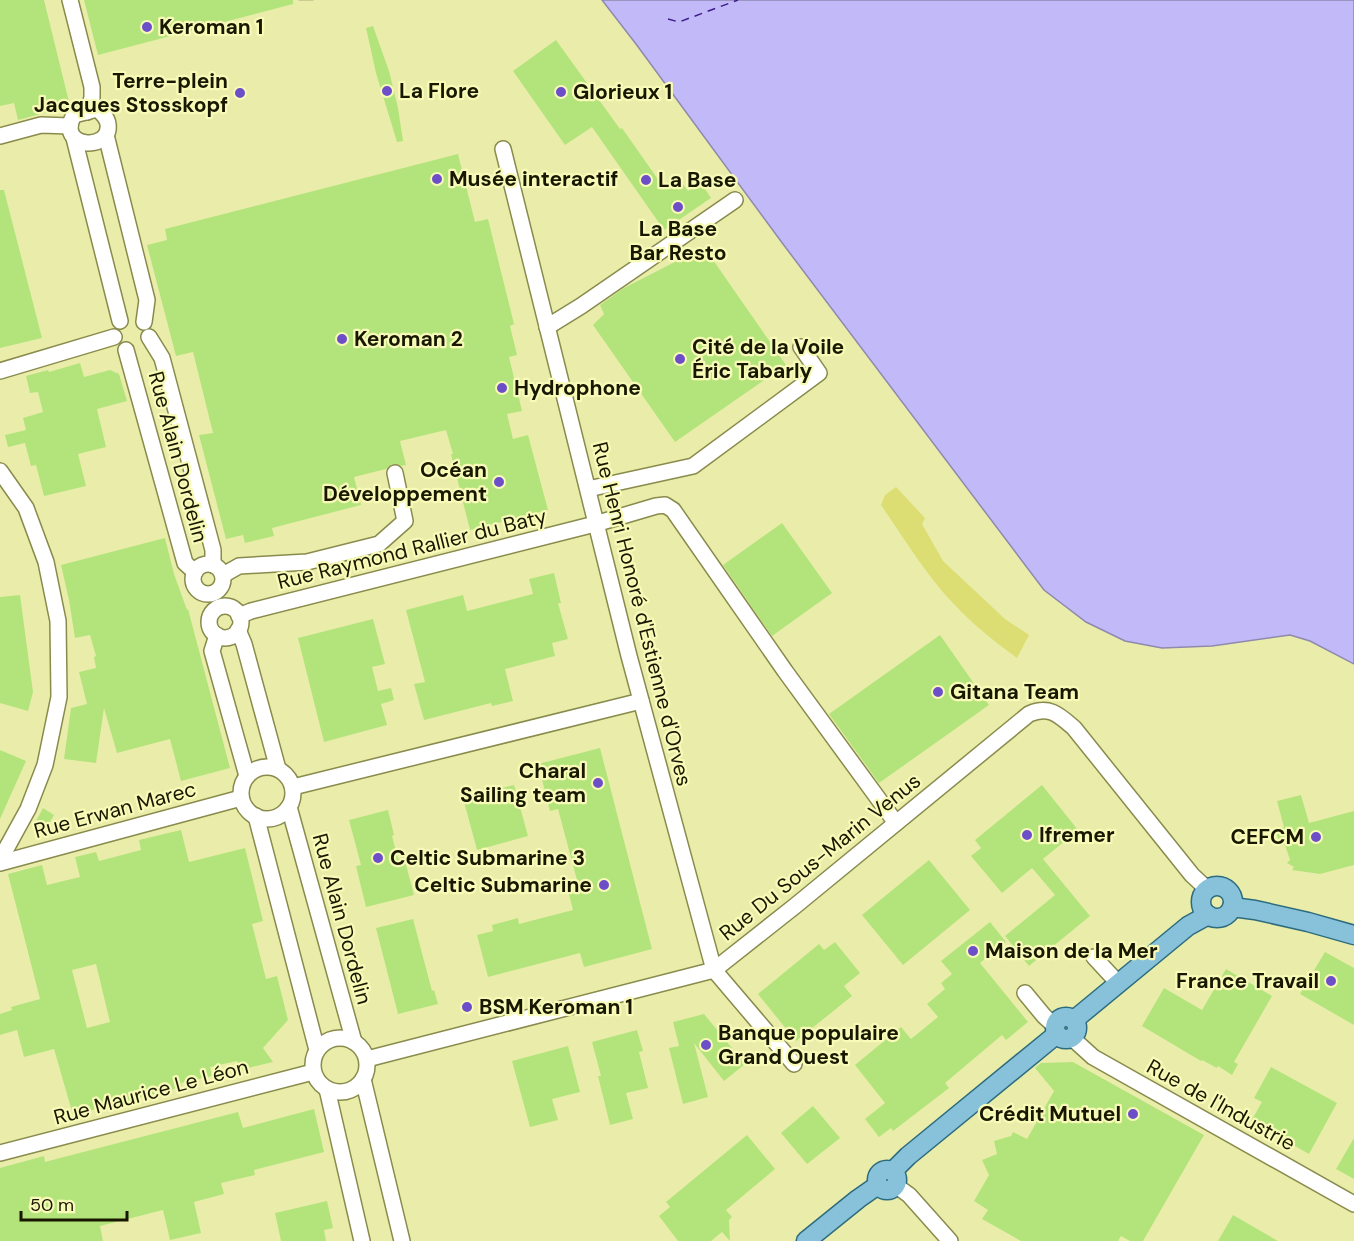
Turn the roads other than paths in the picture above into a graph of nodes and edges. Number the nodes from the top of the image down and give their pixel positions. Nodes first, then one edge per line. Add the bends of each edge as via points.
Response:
1 (70, 0) edge
2 (87, 112) junction
3 (72, 132) junction
4 (106, 135) junction
5 (0, 136) edge
6 (502, 149) dead end
7 (735, 200) dead end
8 (120, 321) junction
9 (144, 321) junction
10 (547, 327) junction
11 (114, 337) junction
12 (149, 337) junction
13 (801, 347) dead end
14 (126, 350) junction
15 (0, 371) edge
16 (0, 471) edge
17 (396, 473) dead end
18 (588, 489) junction
19 (595, 524) junction
20 (195, 572) junction
21 (219, 575) junction
22 (202, 592) junction
23 (211, 614) junction
24 (236, 617) junction
25 (217, 635) junction
26 (641, 701) junction
27 (278, 769) junction
28 (247, 776) junction
29 (293, 787) junction
30 (242, 798) junction
31 (289, 807) junction
32 (256, 816) junction
33 (896, 823) junction
34 (6, 837) edge
35 (0, 862) edge
36 (1207, 889) junction
37 (1232, 907) junction
38 (1208, 915) junction
39 (1353, 932) edge
40 (1094, 957) dead end
41 (714, 970) junction
42 (1118, 983) junction
43 (1025, 993) dead end
44 (1065, 1030) junction
45 (354, 1042) junction
46 (317, 1050) junction
47 (367, 1059) junction
48 (794, 1064) dead end
49 (313, 1072) junction
50 (363, 1079) junction
51 (327, 1089) junction
52 (0, 1153) edge
53 (889, 1180) junction
54 (1354, 1204) edge
55 (362, 1241) edge
56 (402, 1241) edge
57 (806, 1241) edge
58 (950, 1241) edge

1 - 2 street via 92,87
2 - 3 street via 74,115
2 - 4 street via 102,112 108,123
3 - 4 street via 84,144
3 - 5 street via 41,125
3 - 8 street
4 - 9 street via 147,300
6 - 10 street, Rue Henri Honoré d'Estienne d'Orves
7 - 10 street
8 - 9 street via 134,317
8 - 11 street
9 - 12 street
10 - 18 street, Rue Henri Honoré d'Estienne d'Orves
11 - 14 street
11 - 15 street
12 - 14 street via 143,346
12 - 21 street via 162,358
13 - 18 street via 819,374 693,466
14 - 20 street, Rue Alain Dordelin via 185,563
16 - 34 street via 26,508 46,562 58,621 59,697 45,765 28,809
17 - 21 street via 405,521 379,544 307,562 239,566
18 - 19 street, Rue Henri Honoré d'Estienne d'Orves
19 - 24 street, Rue Raymond Rallier du Baty
19 - 26 street, Rue Henri Honoré d'Estienne d'Orves
19 - 33 street, Rue Raymond Rallier du Baty via 656,506 665,505 673,510 784,671
20 - 21 street via 203,565
20 - 22 street via 195,586
21 - 22 street via 215,592
21 - 24 street
22 - 23 street
23 - 24 street via 221,606
23 - 25 street via 210,628
24 - 25 street via 231,636
24 - 27 street
25 - 28 street via 213,651
26 - 29 street
26 - 41 street, Rue Henri Honoré d'Estienne d'Orves
27 - 28 street via 261,767
27 - 29 street
28 - 30 street
29 - 31 street, Rue Alain Dordelin
30 - 32 street via 244,806
30 - 35 street, Rue Erwan Marec
31 - 32 street via 278,816
31 - 45 street, Rue Alain Dordelin
32 - 46 street
33 - 36 street, Rue Du Sous-Marin Venus via 1029,714 1048,710 1074,728
33 - 41 street, Rue Du Sous-Marin Venus
34 - 35 street
36 - 37 main road via 1226,889 1232,897
36 - 38 main road via 1201,902
37 - 38 main road via 1222,917
37 - 39 main road
38 - 42 main road via 1188,926
40 - 42 street
41 - 47 street, Rue Du Sous-Marin Venus
41 - 48 street, Rue Henri Honoré d'Estienne d'Orves
42 - 44 main road
43 - 44 street, Rue de l'Industrie via 1044,1016
44 - 53 main road via 908,1155
44 - 54 street, Rue de l'Industrie via 1093,1057
45 - 46 street via 338,1038
45 - 47 street, Rue Alain Dordelin
46 - 49 street
47 - 50 street
49 - 51 street
49 - 52 street, Rue Maurice Le Léon
50 - 51 street via 351,1090
50 - 56 street
51 - 55 street
53 - 57 main road via 858,1199
53 - 58 street via 909,1195

